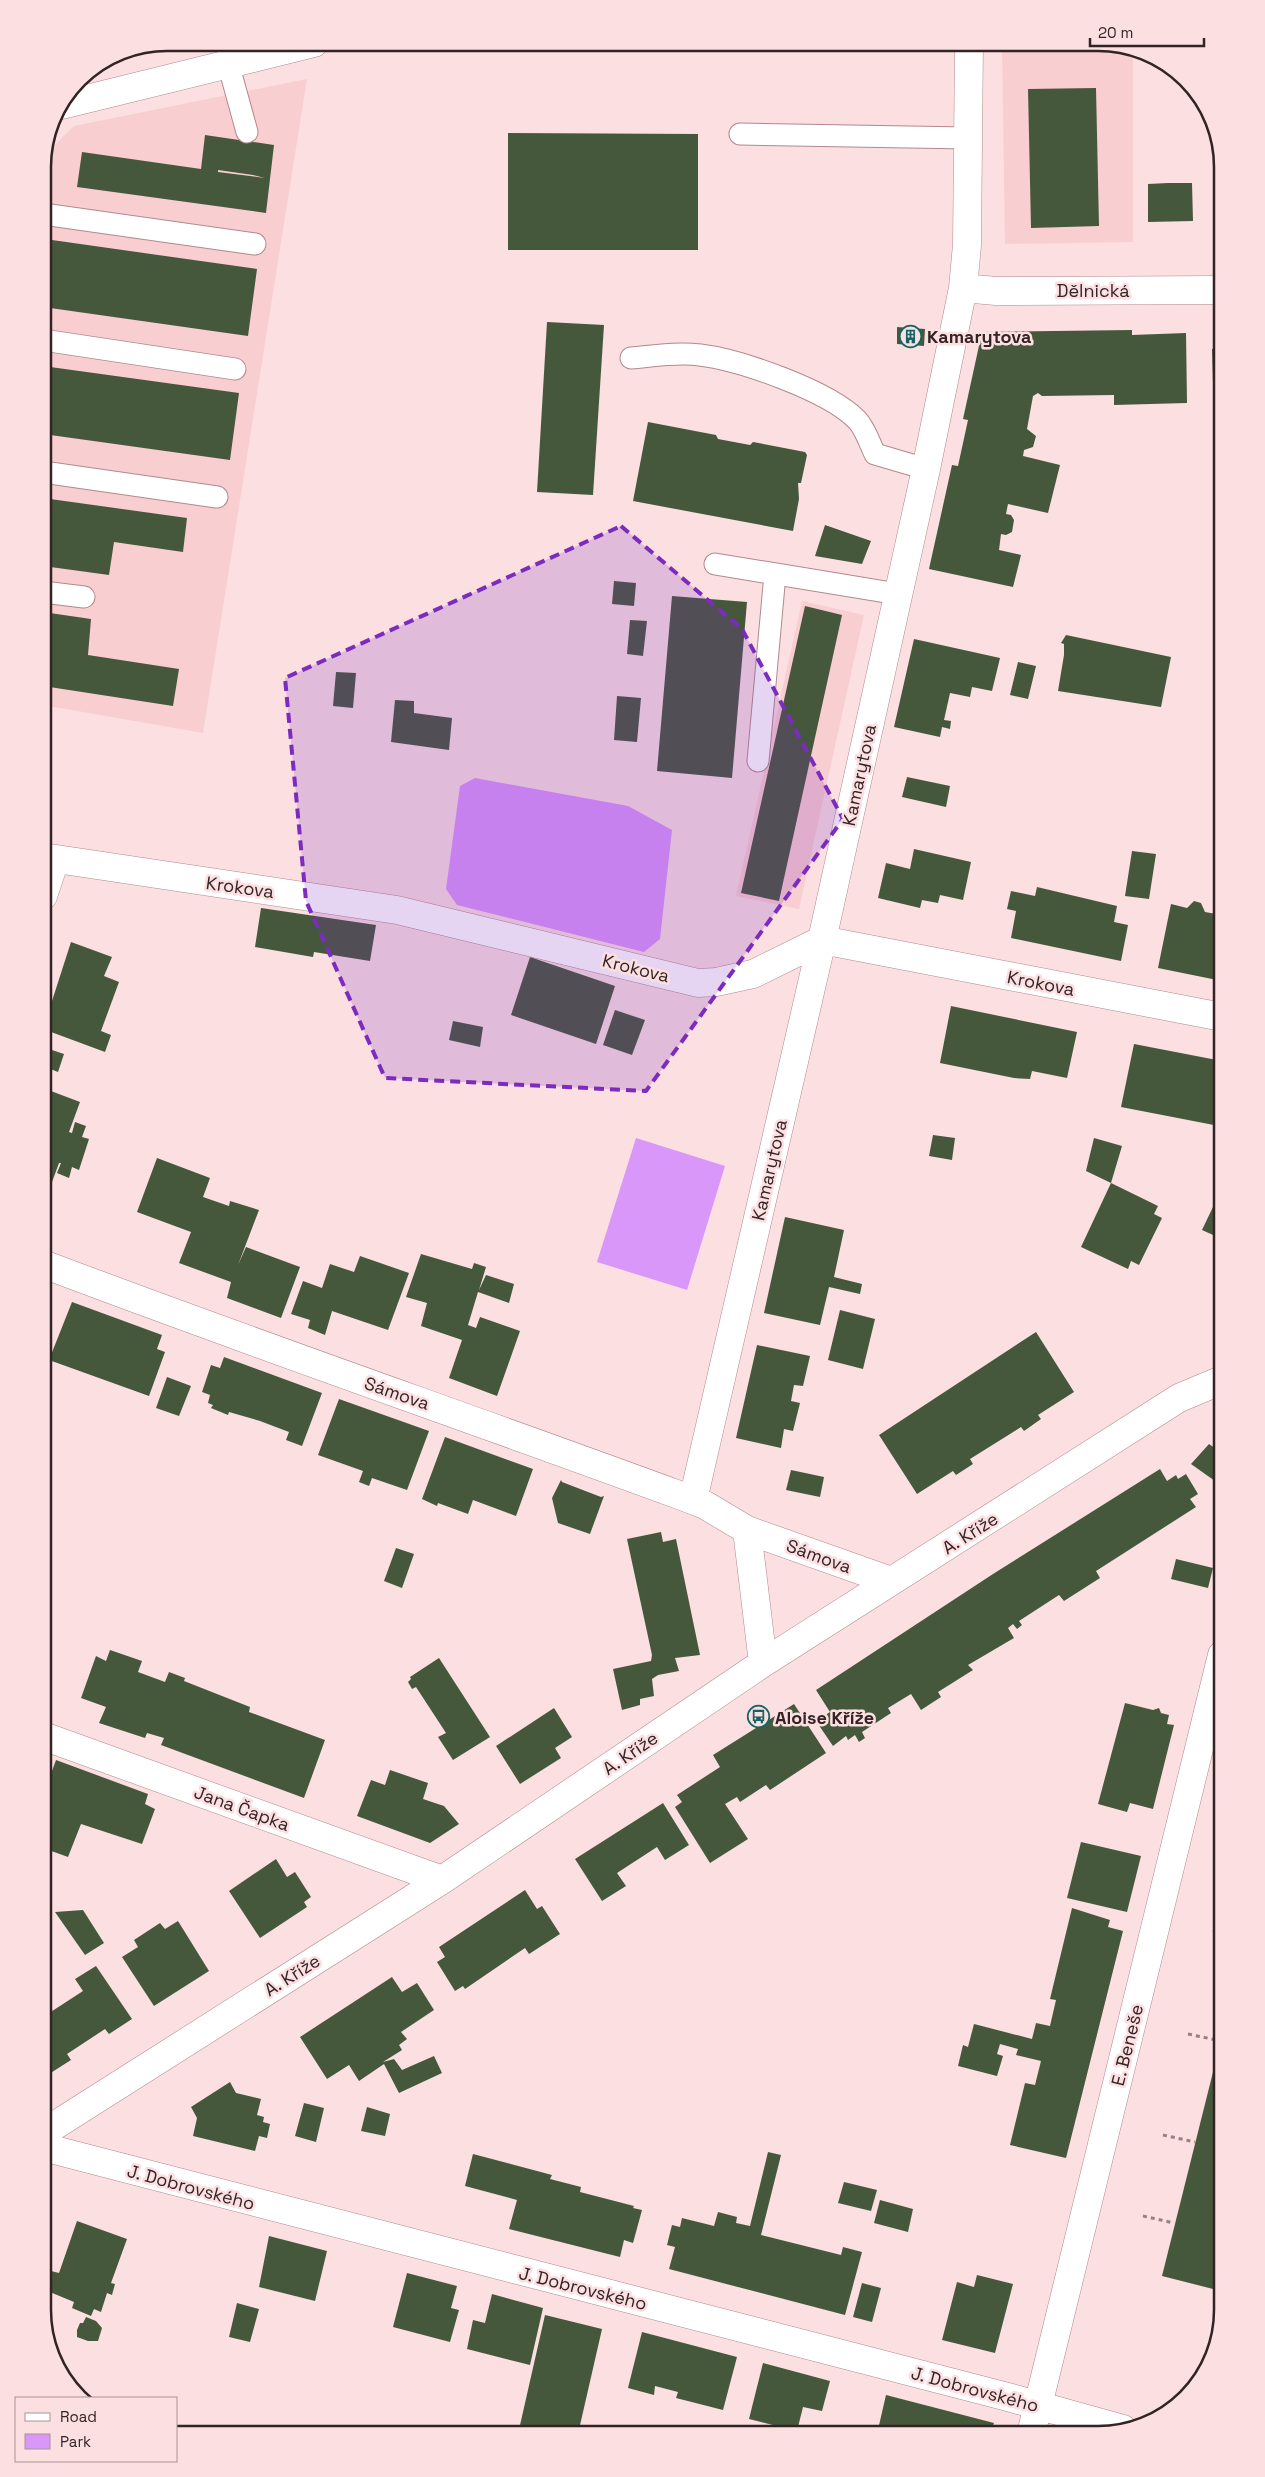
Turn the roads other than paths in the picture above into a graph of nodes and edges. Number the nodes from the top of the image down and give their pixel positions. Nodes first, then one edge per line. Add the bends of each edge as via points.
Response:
1 (279, 51) edge
2 (969, 51) edge
3 (228, 64) junction
4 (71, 103) edge
5 (247, 132) dead end
6 (740, 134) dead end
7 (968, 138) junction
8 (51, 215) edge
9 (255, 244) dead end
10 (963, 288) junction
11 (1214, 290) edge
12 (51, 341) edge
13 (632, 358) dead end
14 (235, 369) dead end
15 (926, 469) junction
16 (51, 473) edge
17 (217, 497) dead end
18 (715, 564) dead end
19 (775, 574) junction
20 (51, 593) edge
21 (898, 594) junction
22 (84, 598) dead end
23 (758, 761) dead end
24 (51, 859) edge
25 (822, 940) junction
26 (1214, 1015) edge
27 (51, 1267) edge
28 (1214, 1383) edge
29 (693, 1500) junction
30 (747, 1530) junction
31 (891, 1581) junction
32 (763, 1663) junction
33 (1214, 1688) edge
34 (51, 1739) edge
35 (442, 1880) junction
36 (51, 2128) edge
37 (51, 2149) edge
38 (1039, 2406) junction
39 (1110, 2425) edge
40 (1033, 2426) edge

1 - 3 street
2 - 7 street, Kamarytova
3 - 4 street
3 - 5 lane
6 - 7 lane
7 - 10 street, Kamarytova via 967,245
8 - 9 lane
10 - 11 street, Dělnická
10 - 15 street, Kamarytova
12 - 14 lane
13 - 15 lane via 700,355 736,362 781,377 844,409 859,422 875,454
15 - 21 street, Kamarytova
16 - 17 lane
18 - 19 lane
19 - 21 lane
19 - 23 lane
20 - 22 lane
21 - 25 street, Kamarytova
24 - 25 street, Krokova via 397,910 698,983 753,974
25 - 26 street, Krokova
25 - 29 street, Kamarytova
27 - 29 street, Sámova
28 - 31 street, A. Kříže via 1180,1398
29 - 30 street, Sámova
30 - 31 street, Sámova
30 - 32 street
31 - 32 street, A. Kříže
32 - 35 street, A. Kříže
33 - 38 street, E. Beneše
34 - 35 street, Jana Čapka
35 - 36 street, A. Kříže
37 - 38 street, J. Dobrovského
38 - 39 street, J. Dobrovského
38 - 40 street, E. Beneše

